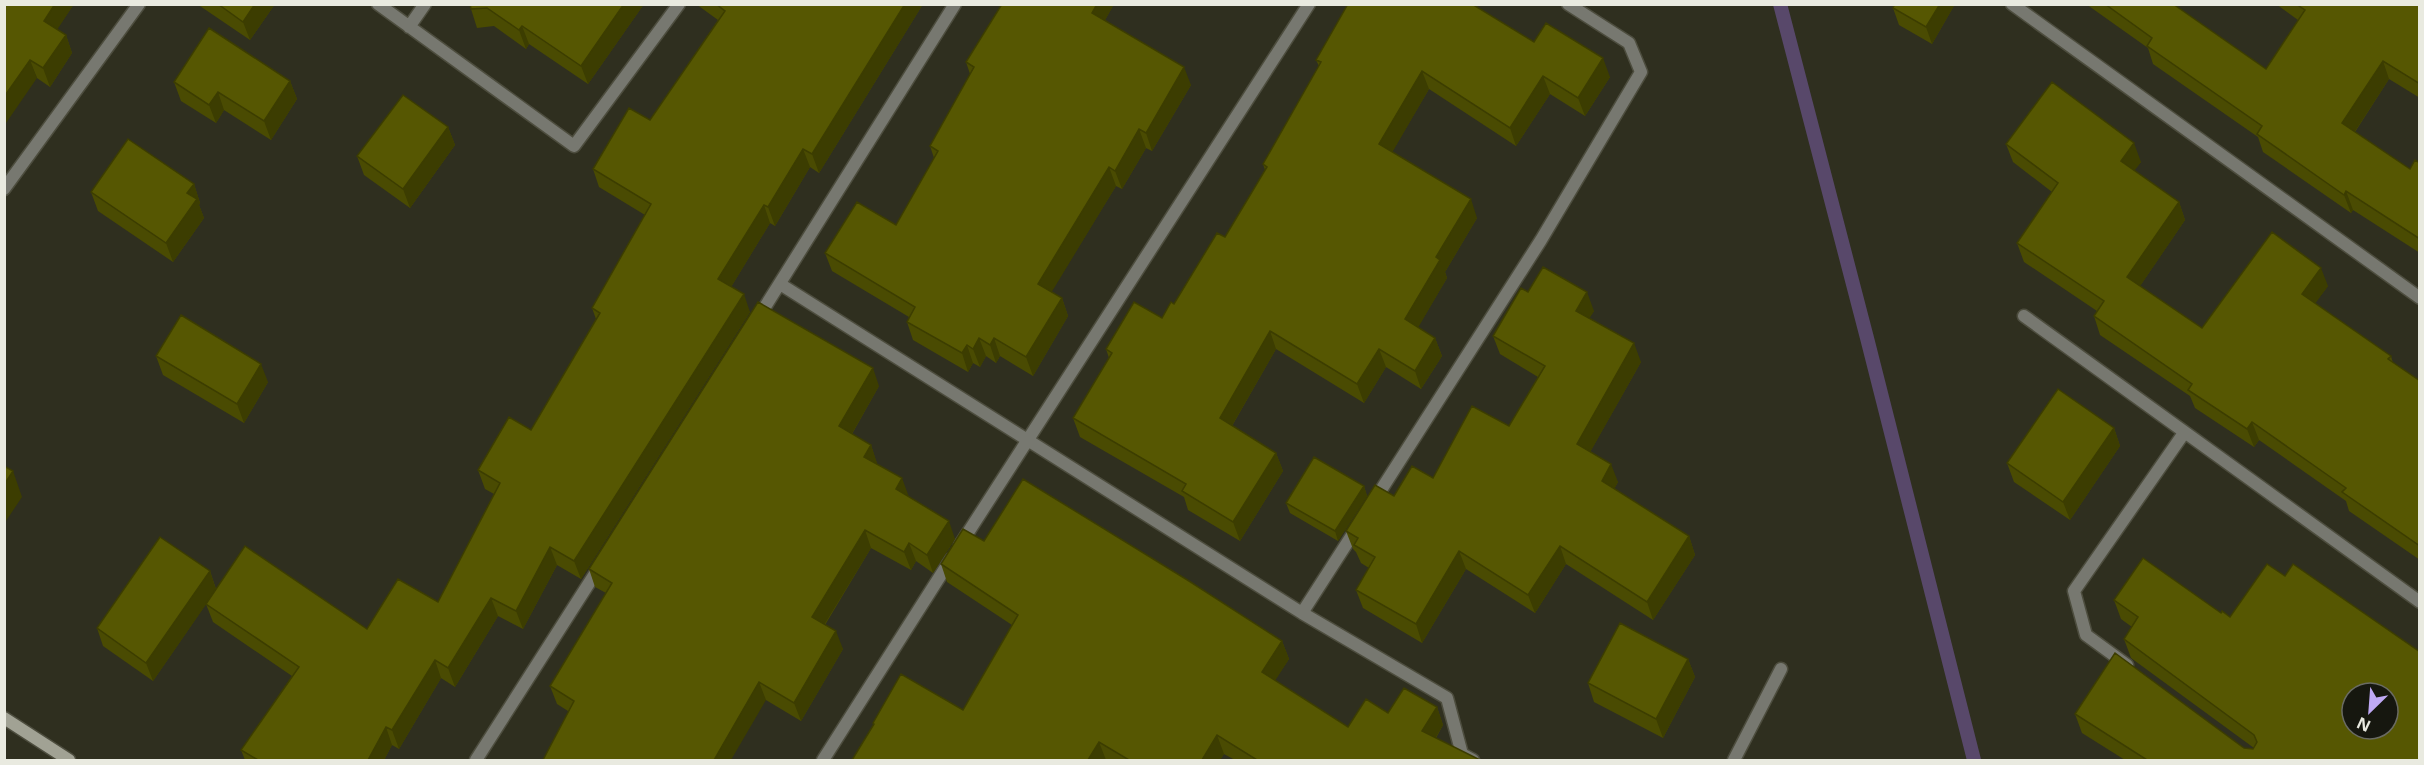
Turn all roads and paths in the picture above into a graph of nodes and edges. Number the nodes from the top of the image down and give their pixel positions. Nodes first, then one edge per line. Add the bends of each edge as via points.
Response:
1 (139, 4) edge
2 (378, 4) edge
3 (425, 4) edge
4 (679, 4) edge
5 (955, 4) edge
6 (1309, 4) edge
7 (1568, 4) edge
8 (2012, 4) edge
9 (409, 27) junction
10 (4, 189) edge
11 (780, 284) junction
12 (2420, 298) edge
13 (2024, 316) dead end
14 (748, 334) edge
15 (2184, 433) junction
16 (1027, 441) junction
17 (609, 552) edge
18 (2420, 602) edge
19 (1302, 613) junction
20 (1781, 669) dead end
21 (2133, 670) edge
22 (4, 718) edge
23 (69, 760) edge
24 (476, 760) edge
25 (823, 760) edge
26 (1473, 760) edge
27 (1734, 760) edge

1 - 10 street
2 - 9 street
3 - 9 street
4 - 9 street via 574,146
5 - 11 street
6 - 16 street
7 - 19 street via 1629,43 1641,72 1541,240
8 - 12 street
11 - 14 street
11 - 16 street
13 - 15 street
15 - 18 street
15 - 21 street via 2074,591 2086,635
16 - 19 street
16 - 25 street
17 - 24 street
19 - 26 street via 1447,698 1462,754
20 - 27 street
22 - 23 street

